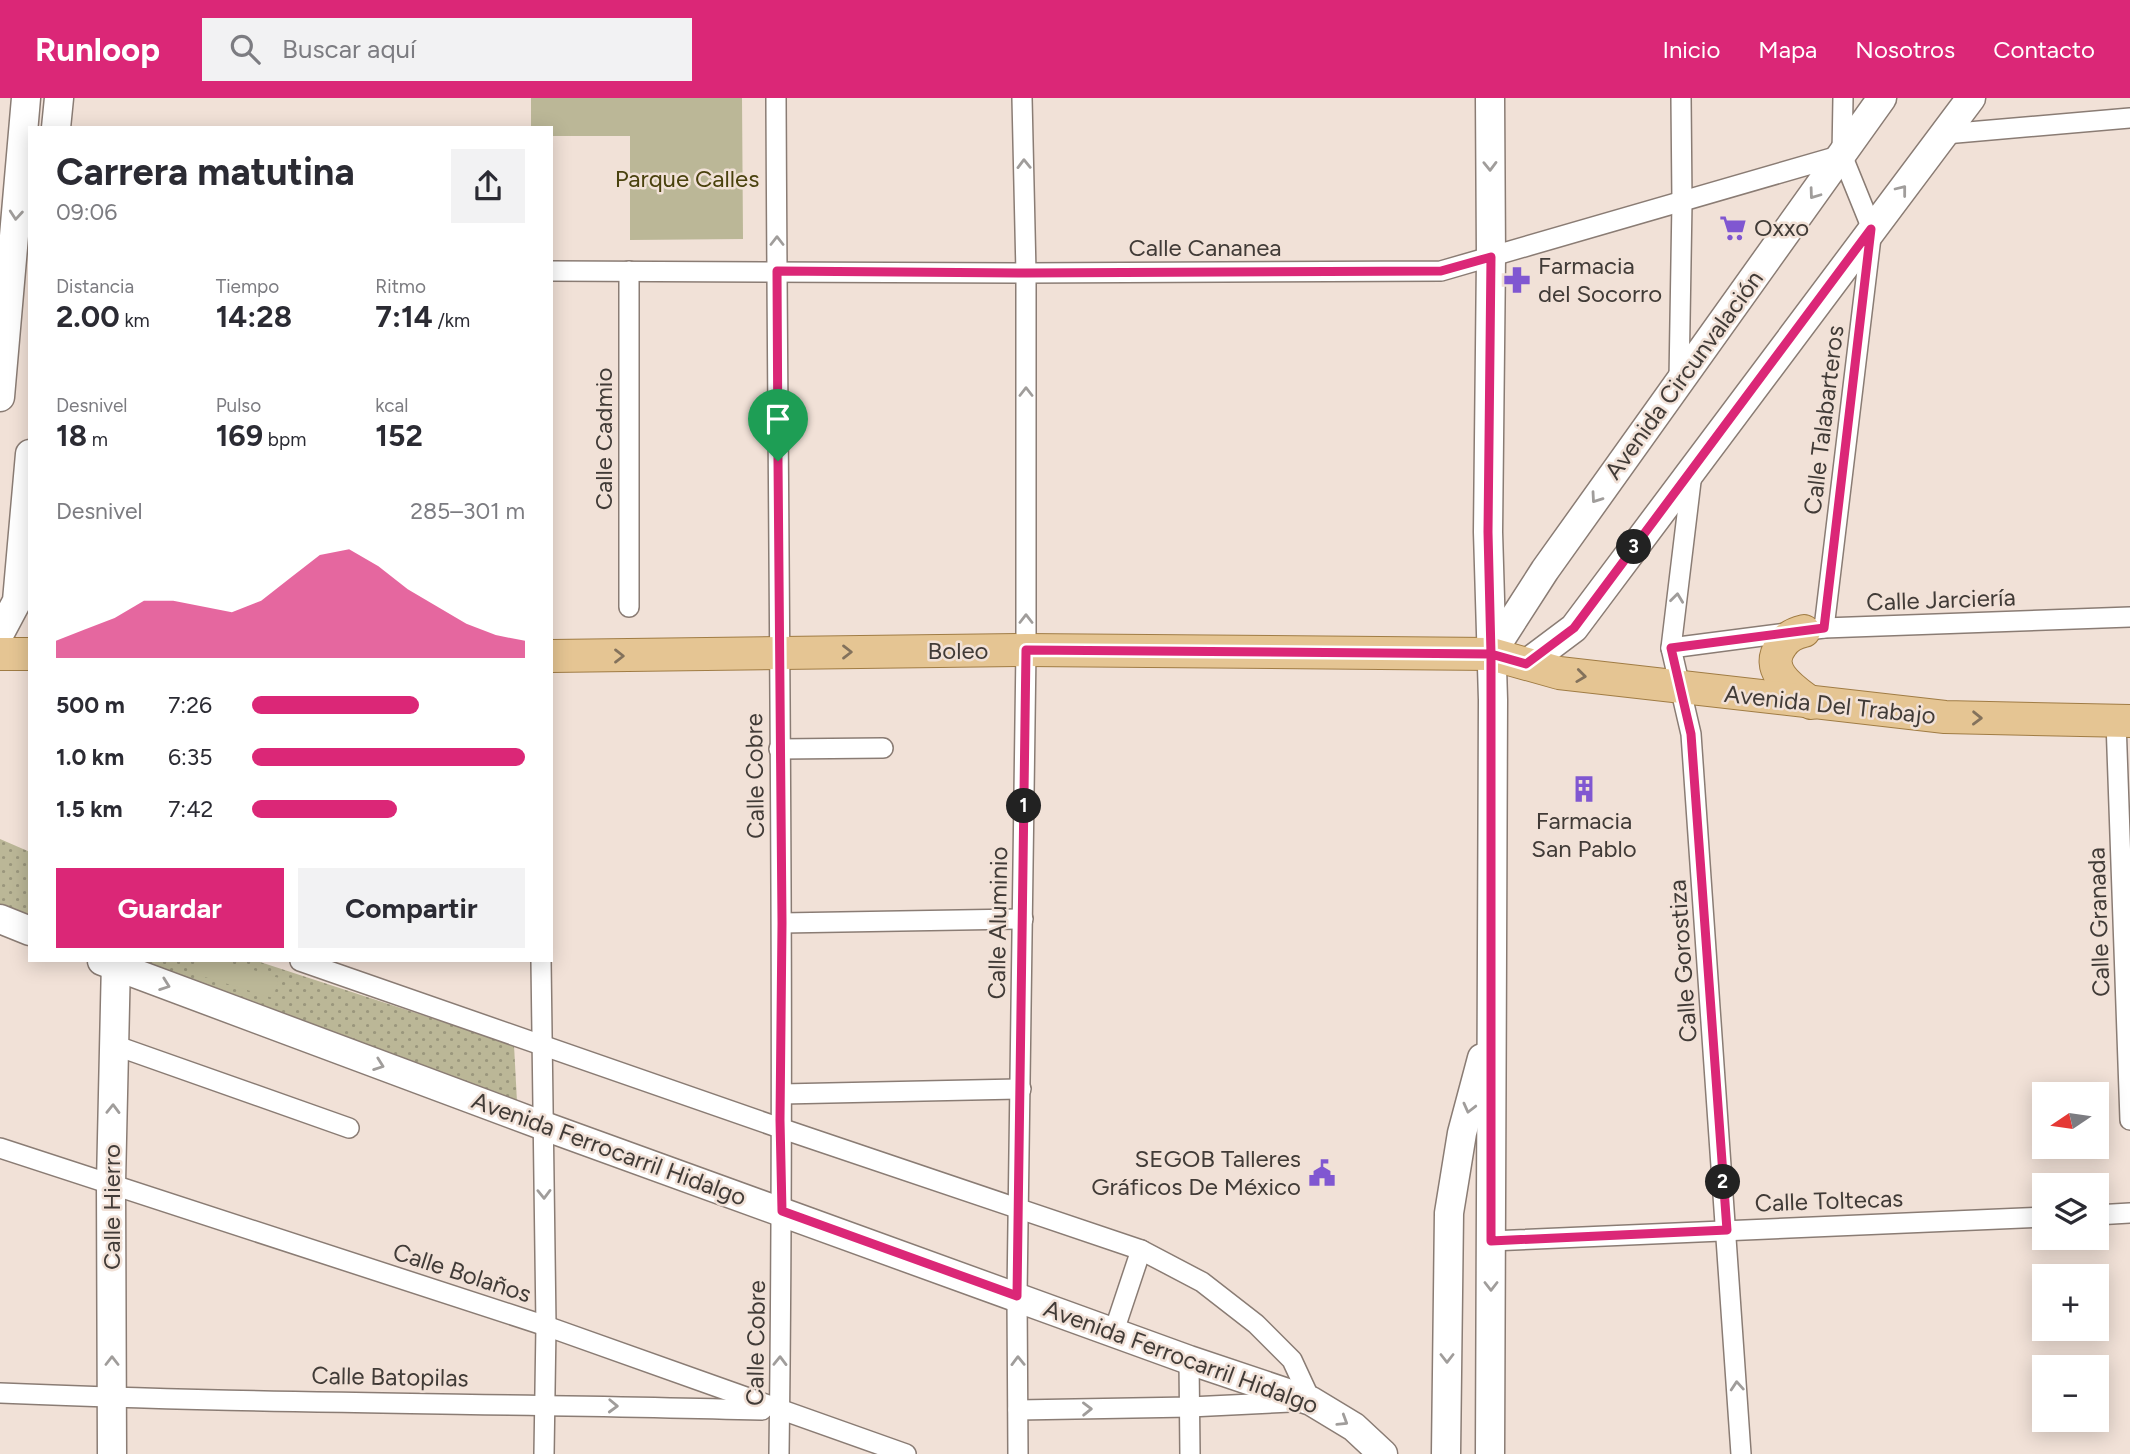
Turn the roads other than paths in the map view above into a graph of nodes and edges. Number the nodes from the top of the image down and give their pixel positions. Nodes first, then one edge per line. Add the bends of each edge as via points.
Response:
1 (26, 98) edge
2 (59, 98) edge
3 (776, 98) edge
4 (1022, 98) edge
5 (1490, 98) edge
6 (1681, 98) edge
7 (1843, 98) edge
8 (1882, 98) edge
9 (1972, 98) edge
10 (2130, 118) edge
11 (56, 126) edge
12 (1945, 134) junction
13 (1842, 155) junction
14 (1682, 202) junction
15 (1871, 229) junction
16 (6, 250) edge
17 (1491, 257) junction
18 (553, 271) edge
19 (629, 271) junction
20 (777, 271) junction
21 (1026, 273) junction
22 (1679, 380) junction
23 (0, 397) edge
24 (1692, 468) junction
25 (28, 477) edge
26 (629, 607) dead end
27 (2130, 617) edge
28 (1814, 630) junction
29 (0, 633) edge
30 (1671, 648) junction
31 (1026, 650) junction
32 (779, 652) junction
33 (0, 654) edge
34 (28, 654) edge
35 (1491, 654) junction
36 (553, 656) edge
37 (1526, 664) junction
38 (1681, 689) junction
39 (1811, 703) junction
40 (2123, 721) edge
41 (883, 748) dead end
42 (779, 749) junction
43 (0, 919) edge
44 (1023, 919) junction
45 (782, 923) junction
46 (28, 930) edge
47 (303, 962) edge
48 (541, 962) edge
49 (111, 963) edge
50 (1492, 1018) junction
51 (114, 1045) junction
52 (542, 1045) junction
53 (1021, 1089) junction
54 (782, 1094) junction
55 (2130, 1120) edge
56 (544, 1126) junction
57 (349, 1128) dead end
58 (780, 1128) junction
59 (0, 1148) edge
60 (111, 1183) junction
61 (1020, 1209) junction
62 (782, 1211) junction
63 (2130, 1213) edge
64 (2109, 1214) edge
65 (2032, 1217) edge
66 (1727, 1230) junction
67 (1491, 1241) junction
68 (1141, 1250) junction
69 (1017, 1296) junction
70 (546, 1326) junction
71 (1114, 1331) junction
72 (1189, 1360) junction
73 (0, 1393) edge
74 (113, 1398) junction
75 (1311, 1401) junction
76 (545, 1404) junction
77 (1190, 1408) junction
78 (779, 1410) junction
79 (1018, 1410) junction
80 (112, 1454) edge
81 (544, 1454) edge
82 (779, 1454) edge
83 (905, 1454) edge
84 (1018, 1454) edge
85 (1190, 1454) edge
86 (1382, 1454) edge
87 (1446, 1454) edge
88 (1490, 1454) edge
89 (1741, 1454) edge

1 -> 16 main road
2 - 11 main road
20 -> 3 street, Calle Cobre
21 -> 4 street, Calle Aluminio
5 -> 17 main road
6 - 14 street
7 - 13 street, Calle Talabarteros
8 - 13 main road, Avenida Circunvalación
9 - 12 main road
10 - 12 street
15 -> 12 main road
13 - 14 street, Calle Cananea
13 - 15 street, Calle Talabarteros
13 -> 22 main road, Avenida Circunvalación
14 - 17 street, Calle Cananea
14 - 22 street
15 - 24 main road
15 - 28 street, Calle Talabarteros
16 - 23 main road
17 - 21 street, Calle Cananea via 1441,271
17 - 35 main road
18 - 19 street, Calle Cananea
19 - 20 street, Calle Cananea
19 - 26 street, Calle Cadmio
20 - 21 street, Calle Cananea
20 - 32 street, Calle Cobre
31 -> 21 street, Calle Aluminio
22 -> 35 main road, Avenida Circunvalación
30 -> 24 street, Calle Gorostiza
24 - 37 main road via 1574,628
25 - 29 main road via 17,601
27 - 28 street, Calle Jarciería
28 - 30 street, Calle Jarciería
28 - 39 main road via 1796,633 1782,644 1775,665 1786,684
30 - 38 street, Calle Gorostiza
32 -> 31 main road, Boleo
31 - 35 main road, Boleo
31 - 44 street, Calle Aluminio
36 -> 32 main road, Boleo
32 - 42 street, Calle Cobre
33 - 34 main road
35 - 37 main road, Avenida Del Trabajo
35 - 50 main road
37 -> 38 main road, Avenida Del Trabajo via 1559,673
38 - 39 main road, Avenida Del Trabajo
38 - 66 street, Calle Gorostiza via 1691,734
39 -> 40 main road, Avenida Del Trabajo via 1945,718
40 - 55 street, Calle Granada
41 - 42 street
42 - 45 street, Calle Cobre
43 - 46 main road
44 - 45 street
44 - 53 street, Calle Aluminio
45 - 54 street, Calle Cobre
47 - 52 street
48 - 52 street
49 - 51 main road, Calle Hierro
49 -> 56 main road, Avenida Ferrocarril Hidalgo
50 - 67 main road
50 -> 87 main road via 1462,1133 1449,1213
51 - 57 street
60 -> 51 main road, Calle Hierro
52 - 56 street
52 - 58 street
53 - 54 street
53 - 61 street, Calle Aluminio
54 - 58 street, Calle Cobre
56 - 62 main road, Avenida Ferrocarril Hidalgo
56 -> 70 street
58 - 61 street
58 - 62 street, Calle Cobre
59 - 60 street, Calle Bolaños
60 - 70 street, Calle Bolaños
74 -> 60 main road, Calle Hierro
61 - 68 street
61 - 69 street, Calle Aluminio
62 - 69 main road, Avenida Ferrocarril Hidalgo
78 -> 62 street, Calle Cobre
63 - 64 street
65 - 66 street, Calle Toltecas
66 - 67 street, Calle Toltecas
89 -> 66 street, Calle Gorostiza
67 -> 88 main road
68 - 71 street
68 - 75 street via 1202,1282 1256,1324 1292,1360
69 - 71 main road, Avenida Ferrocarril Hidalgo
79 -> 69 street, Calle Aluminio
70 - 76 street
70 - 78 street, Calle Bolaños
71 - 72 main road, Avenida Ferrocarril Hidalgo
72 - 75 main road, Avenida Ferrocarril Hidalgo
72 - 77 street
73 - 74 street, Calle Batopilas
74 - 76 street, Calle Batopilas
74 - 80 main road, Calle Hierro
75 - 77 street
75 -> 86 main road, Avenida Ferrocarril Hidalgo via 1354,1427
76 -> 78 street, Calle Batopilas
76 - 81 street
79 -> 77 street
77 - 85 street
78 - 82 street, Calle Cobre
78 - 83 street, Calle Bolaños
79 - 84 street, Calle Aluminio

